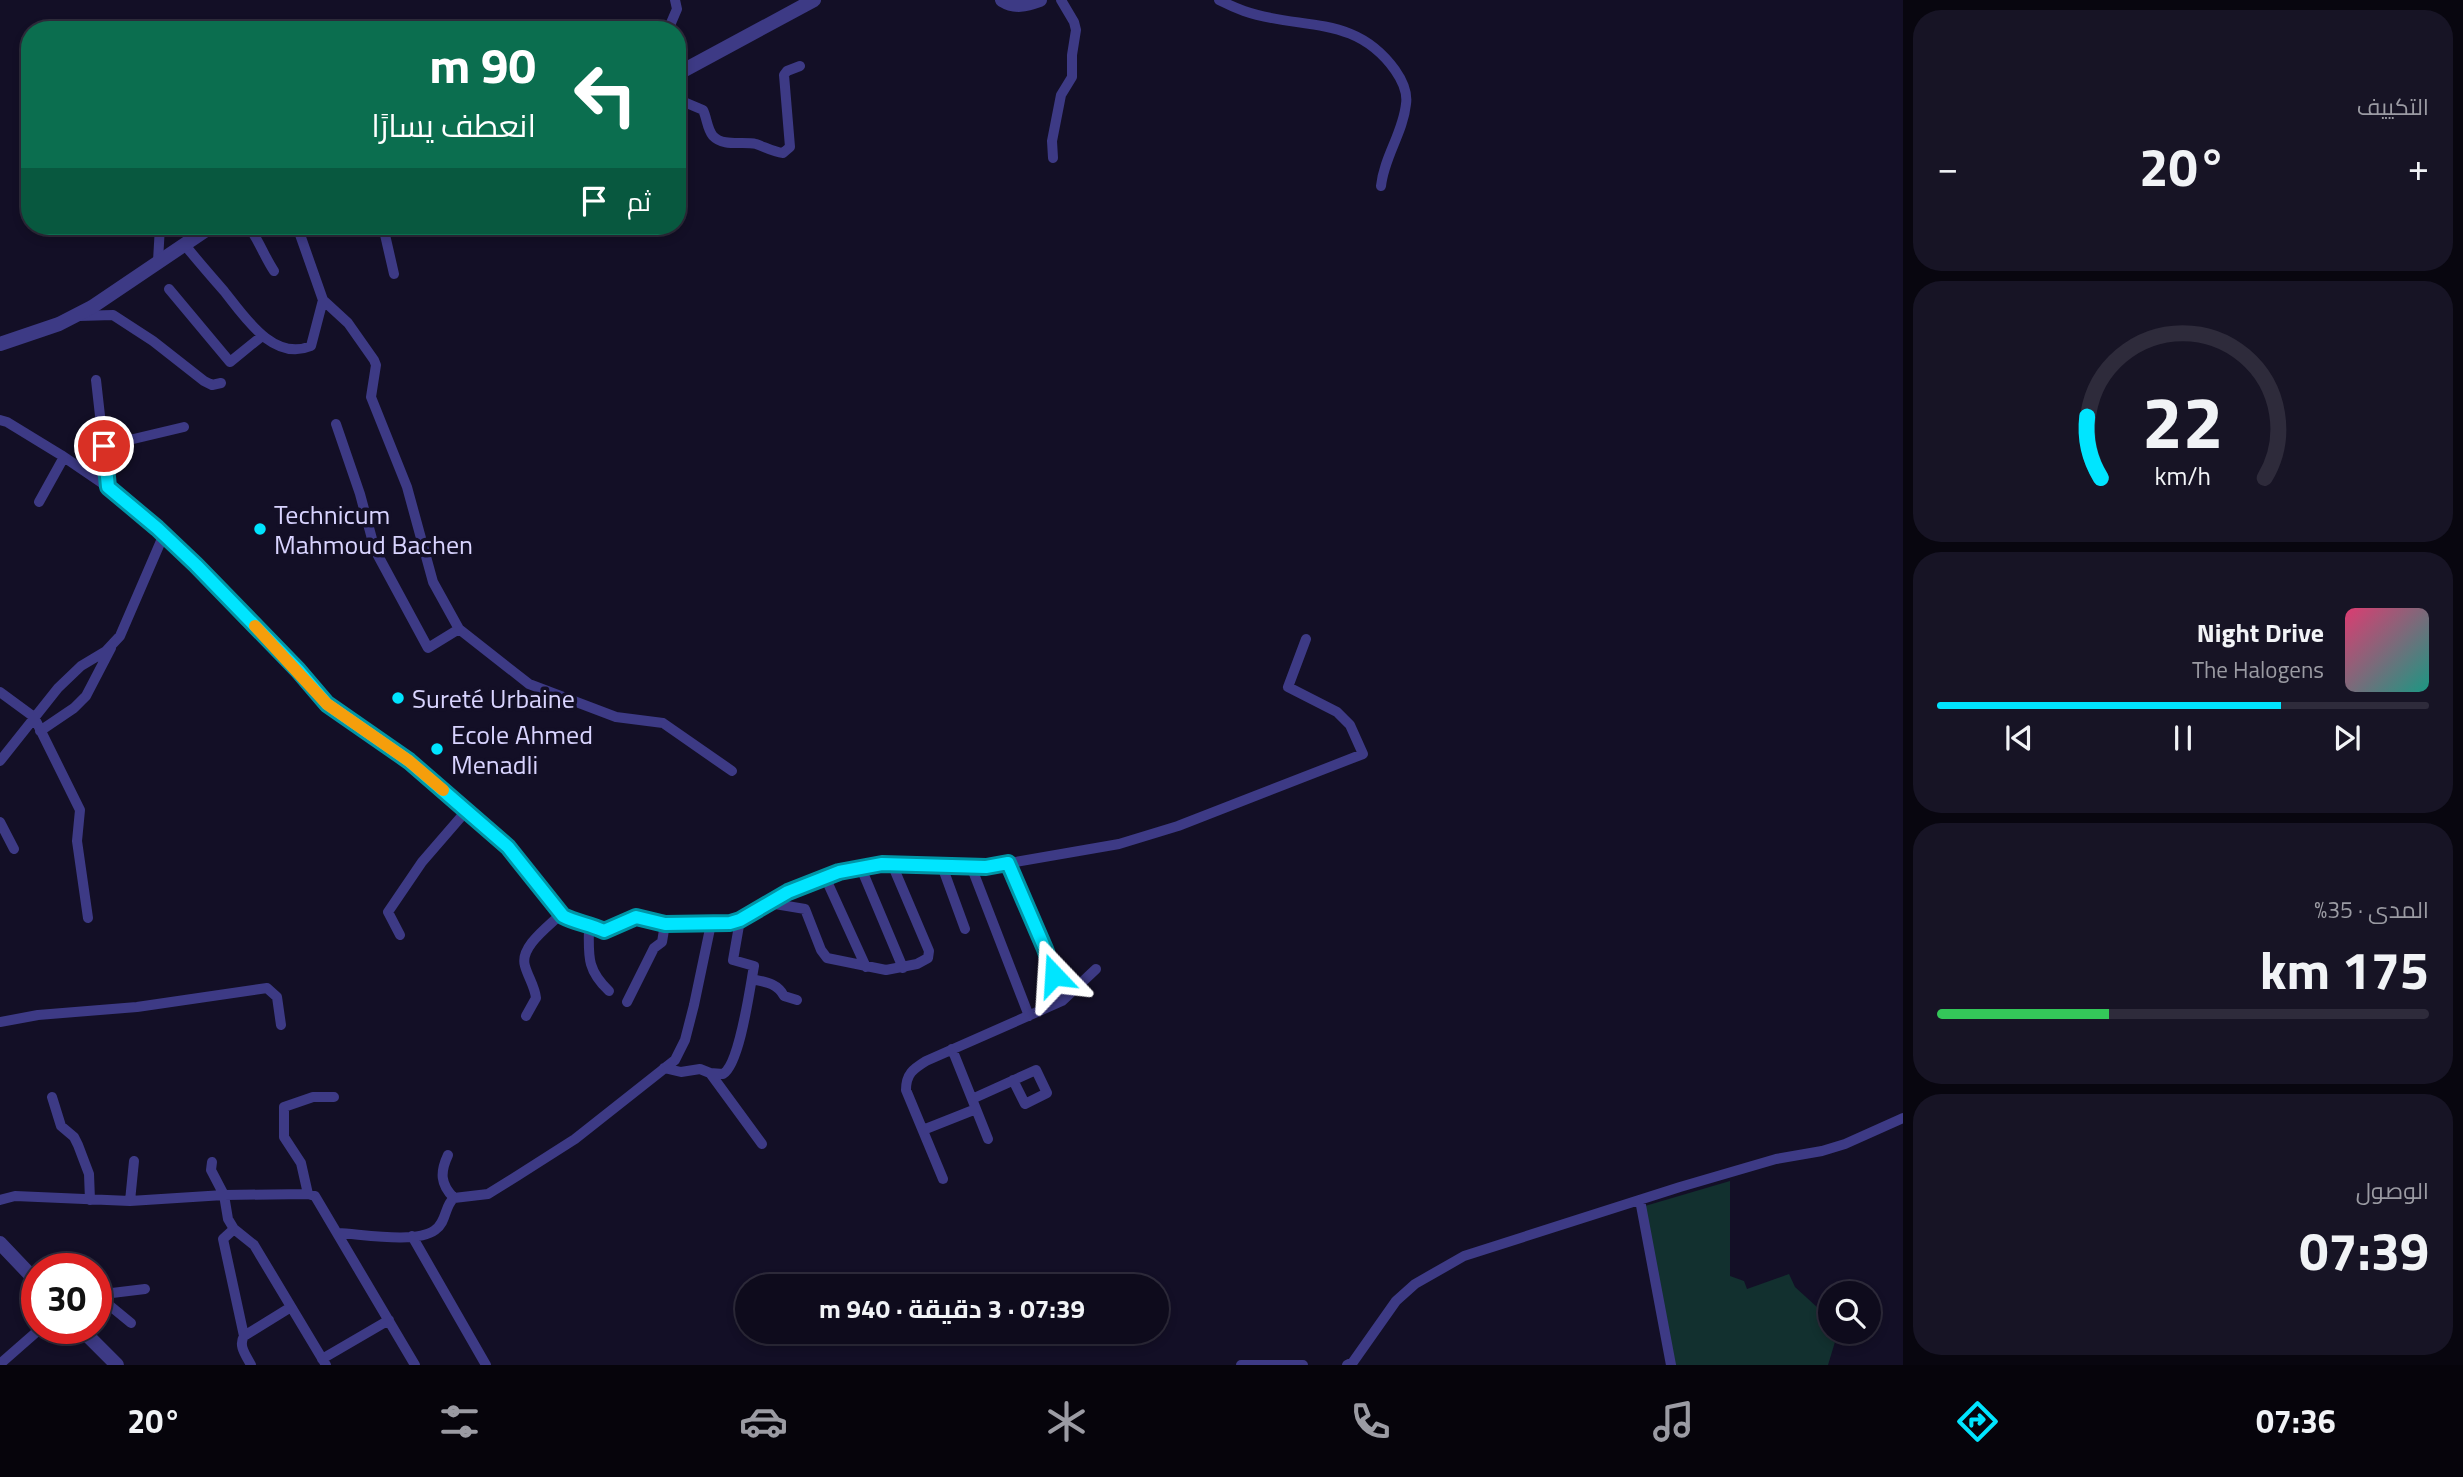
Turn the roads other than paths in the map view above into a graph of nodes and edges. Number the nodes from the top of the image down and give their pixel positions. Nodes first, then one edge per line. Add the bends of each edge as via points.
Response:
1 (675, 0) edge
2 (814, 0) edge
3 (1002, 0) edge
4 (1040, 0) edge
5 (1061, 0) edge
6 (1219, 0) edge
7 (672, 21) edge
8 (800, 66) dead end
9 (686, 69) edge
10 (686, 103) edge
11 (1053, 158) dead end
12 (1381, 186) dead end
13 (159, 235) edge
14 (198, 235) edge
15 (255, 235) edge
16 (300, 235) edge
17 (385, 235) edge
18 (184, 244) junction
19 (158, 261) junction
20 (274, 271) dead end
21 (394, 274) dead end
22 (169, 289) dead end
23 (323, 300) junction
24 (74, 316) junction
25 (262, 336) junction
26 (0, 344) edge
27 (96, 380) dead end
28 (221, 383) dead end
29 (0, 420) edge
30 (336, 424) dead end
31 (184, 427) dead end
32 (104, 446) junction
33 (64, 457) junction
34 (108, 487) junction
35 (39, 502) dead end
36 (164, 534) junction
37 (459, 629) junction
38 (1306, 639) dead end
39 (112, 646) junction
40 (0, 692) edge
41 (34, 717) junction
42 (40, 731) junction
43 (0, 761) edge
44 (732, 771) dead end
45 (467, 810) junction
46 (0, 822) edge
47 (14, 849) dead end
48 (1008, 863) junction
49 (892, 864) junction
50 (942, 866) junction
51 (971, 866) junction
52 (861, 868) junction
53 (825, 877) junction
54 (769, 903) junction
55 (561, 914) junction
56 (88, 918) dead end
57 (740, 920) junction
58 (589, 923) junction
59 (711, 923) junction
60 (665, 924) junction
61 (965, 929) dead end
62 (400, 935) dead end
63 (866, 967) junction
64 (903, 968) junction
65 (1096, 969) dead end
66 (752, 979) junction
67 (609, 991) dead end
68 (797, 1000) dead end
69 (1062, 1001) junction
70 (627, 1002) dead end
71 (526, 1016) dead end
72 (1029, 1016) junction
73 (0, 1022) edge
74 (281, 1025) dead end
75 (952, 1049) junction
76 (664, 1068) junction
77 (710, 1073) junction
78 (1013, 1080) dead end
79 (52, 1097) dead end
80 (334, 1097) dead end
81 (974, 1104) junction
82 (1903, 1118) edge
83 (923, 1130) junction
84 (988, 1139) dead end
85 (762, 1144) dead end
86 (448, 1155) dead end
87 (134, 1161) dead end
88 (212, 1162) dead end
89 (943, 1179) dead end
90 (308, 1194) junction
91 (224, 1195) junction
92 (454, 1198) junction
93 (0, 1200) edge
94 (90, 1200) junction
95 (1640, 1200) junction
96 (130, 1201) junction
97 (234, 1228) junction
98 (338, 1233) junction
99 (412, 1237) junction
100 (0, 1243) edge
101 (21, 1265) edge
102 (145, 1289) dead end
103 (112, 1293) edge
104 (291, 1307) junction
105 (112, 1311) edge
106 (389, 1320) junction
107 (131, 1322) dead end
108 (244, 1336) junction
109 (23, 1344) edge
110 (96, 1344) edge
111 (324, 1362) edge
112 (0, 1364) edge
113 (117, 1365) edge
114 (240, 1365) edge
115 (250, 1365) edge
116 (415, 1365) edge
117 (486, 1365) edge
118 (1241, 1365) edge
119 (1247, 1365) edge
120 (1303, 1365) edge
121 (1347, 1365) edge
122 (1671, 1365) edge

1 - 7 street
2 - 9 street
3 - 4 street via 1027,5
5 - 11 street via 1076,30 1072,77 1061,96
6 - 12 street via 1253,13 1362,37 1389,62 1401,79 1406,106
8 - 10 street via 784,75 791,142 783,153 717,139 703,110
13 - 19 street
14 - 18 street
15 - 20 street
16 - 23 street
17 - 21 street
18 - 19 street
18 - 25 street
19 - 24 street
22 - 25 street via 230,362
23 - 25 street via 311,346 290,349
23 - 37 street via 348,323 374,360 371,397 407,487 433,582
24 - 26 street
24 - 28 street via 113,315 204,382
27 - 32 street
29 - 33 street
30 - 37 street via 375,550 428,648
31 - 32 street
32 - 34 street
33 - 34 street
33 - 35 street
34 - 36 street
36 - 39 street
36 - 45 street via 327,704 409,761
37 - 44 street via 530,684 616,717 663,723
38 - 48 street via 1288,687 1337,712 1350,725 1363,754 1147,837
39 - 41 street via 81,666
39 - 42 street via 86,696
40 - 41 street
41 - 42 street
41 - 43 street
42 - 56 street via 80,810 77,841
45 - 55 street via 508,847
45 - 62 street via 422,862 388,912
46 - 47 street
48 - 51 street
48 - 69 street
49 - 50 street
49 - 52 street
49 - 64 street via 929,955
50 - 51 street
50 - 61 street
51 - 72 street
52 - 53 street
52 - 64 street
53 - 54 street
53 - 63 street
54 - 57 street
54 - 63 street via 804,909 823,955
55 - 58 street
55 - 71 street via 525,955 536,998
57 - 59 street
57 - 66 street via 733,960 754,966
58 - 60 street via 604,931 636,917
58 - 67 street via 592,970
59 - 60 street
59 - 76 street via 685,1040
60 - 70 street via 662,942 654,948
63 - 64 street
65 - 69 street
66 - 68 street via 774,985 784,996
66 - 77 street via 731,1065 723,1074
69 - 72 street
72 - 75 street
73 - 74 street via 267,988 277,997
75 - 81 street
75 - 83 street via 915,1068 906,1081
76 - 77 street
76 - 92 street via 575,1139 488,1194
77 - 85 street
78 - 81 street
79 - 94 street via 61,1126 79,1145 89,1174
80 - 90 street via 313,1097 284,1107 284,1137 301,1163
81 - 83 street
81 - 84 street
82 - 95 street via 1833,1148 1776,1159
83 - 89 street
86 - 92 street via 443,1182
87 - 96 street
88 - 91 street via 211,1170
90 - 91 street
90 - 98 street via 321,1203
91 - 96 street
91 - 97 street
92 - 99 street via 442,1224 422,1237
93 - 94 street via 15,1196
94 - 96 street
95 - 121 street via 1464,1255 1395,1301
95 - 122 street
97 - 104 street via 254,1245
97 - 108 street via 223,1239
98 - 99 street
98 - 106 street
99 - 117 street
100 - 101 street
102 - 103 street
104 - 108 street
104 - 111 street
105 - 107 street
106 - 111 street
106 - 116 street
108 - 115 street via 241,1347
109 - 112 street
110 - 113 street
114 - 115 street
118 - 119 street
119 - 120 street

